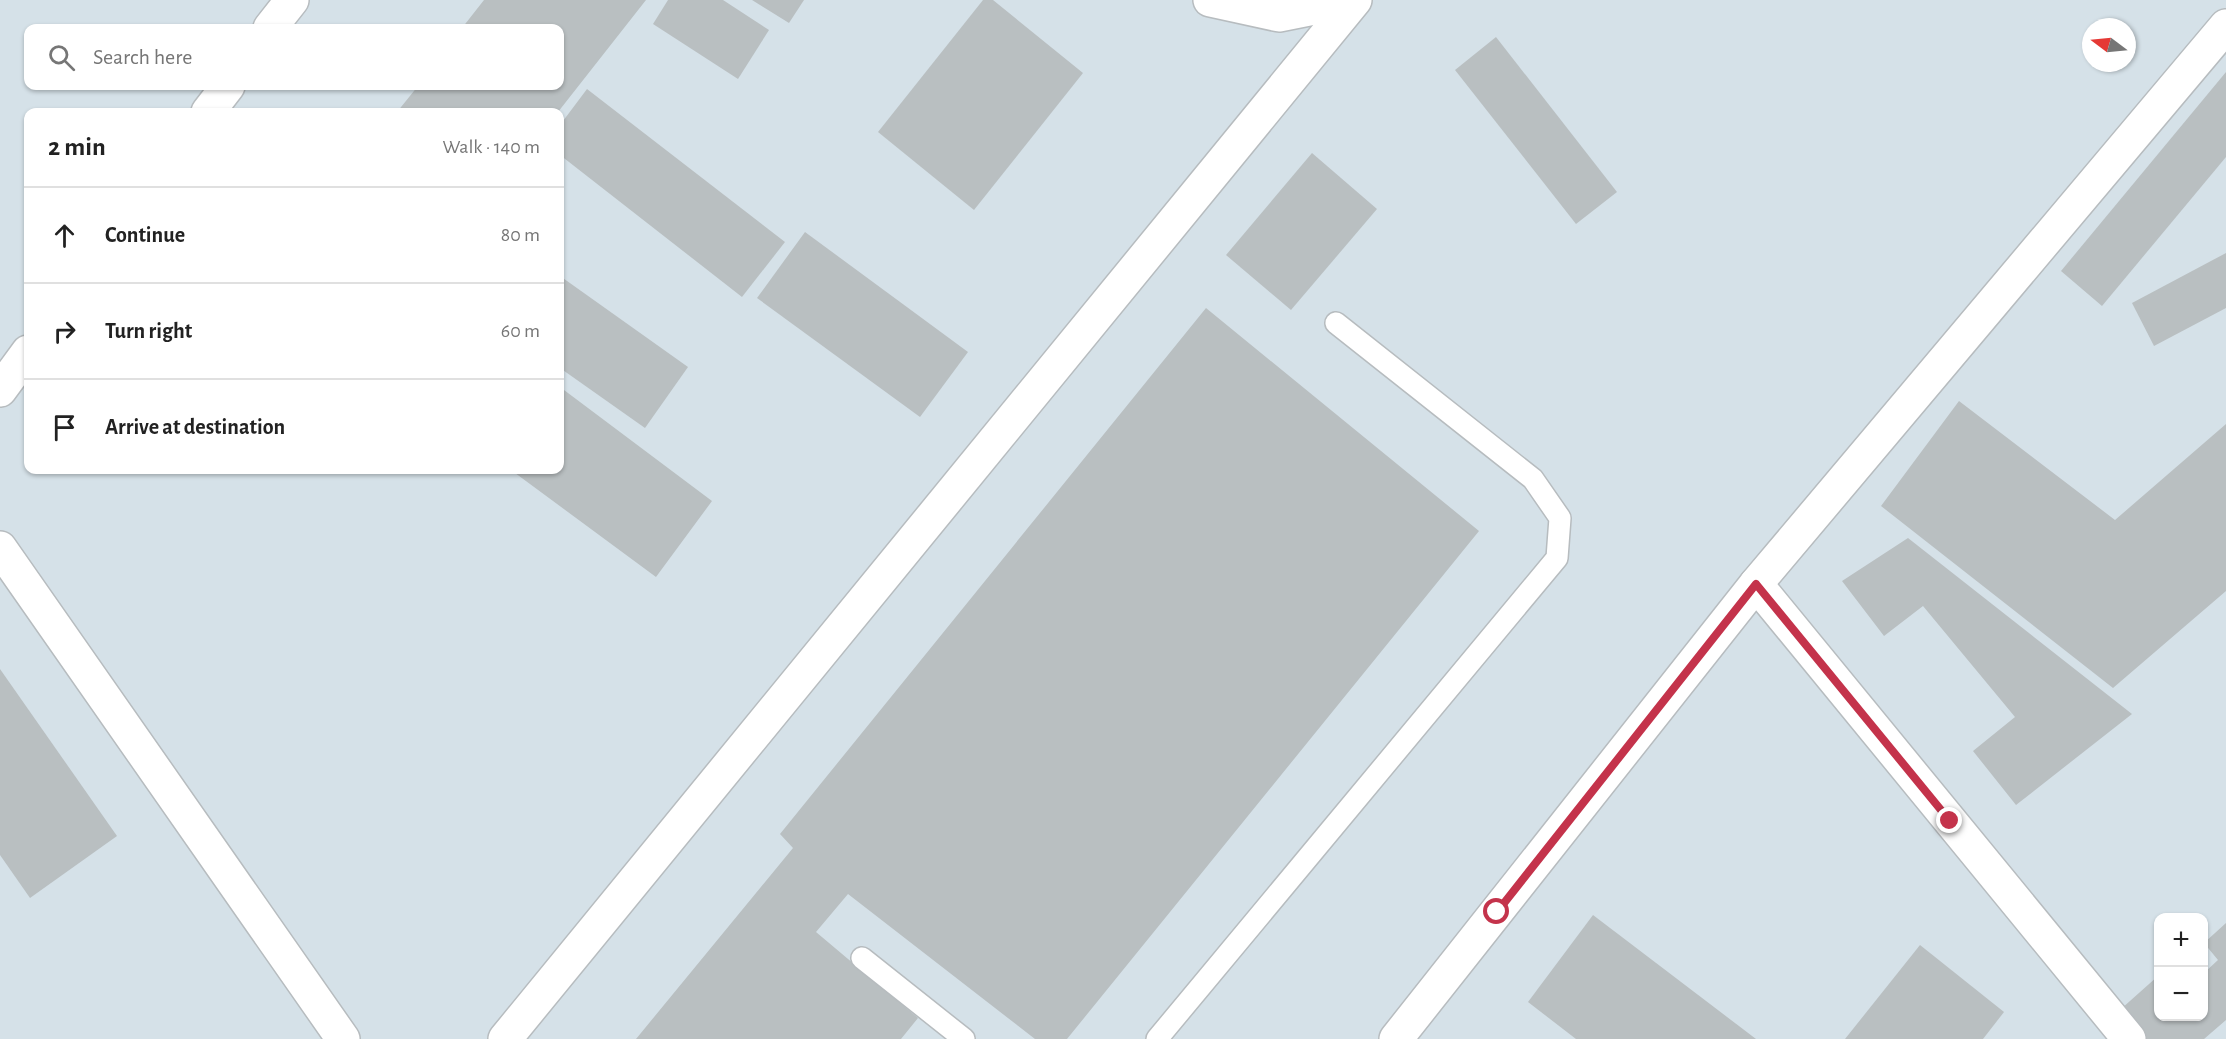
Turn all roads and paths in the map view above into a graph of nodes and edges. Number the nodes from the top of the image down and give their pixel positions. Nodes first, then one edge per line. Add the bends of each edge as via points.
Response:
1 (292, 0) edge
2 (1210, 0) edge
3 (1354, 0) edge
4 (273, 24) edge
5 (2226, 26) edge
6 (225, 90) edge
7 (211, 108) edge
8 (1336, 323) dead end
9 (24, 357) edge
10 (0, 390) edge
11 (0, 548) edge
12 (1756, 584) junction
13 (862, 958) dead end
14 (343, 1039) edge
15 (505, 1039) edge
16 (964, 1039) edge
17 (1157, 1039) edge
18 (1396, 1039) edge
19 (2129, 1039) edge

1 - 4 street
2 - 3 street via 1280,15
3 - 15 street
5 - 12 street
6 - 7 street
8 - 17 lane via 1533,479 1560,518 1557,558
9 - 10 street
11 - 14 street
12 - 18 street
12 - 19 street
13 - 16 lane

